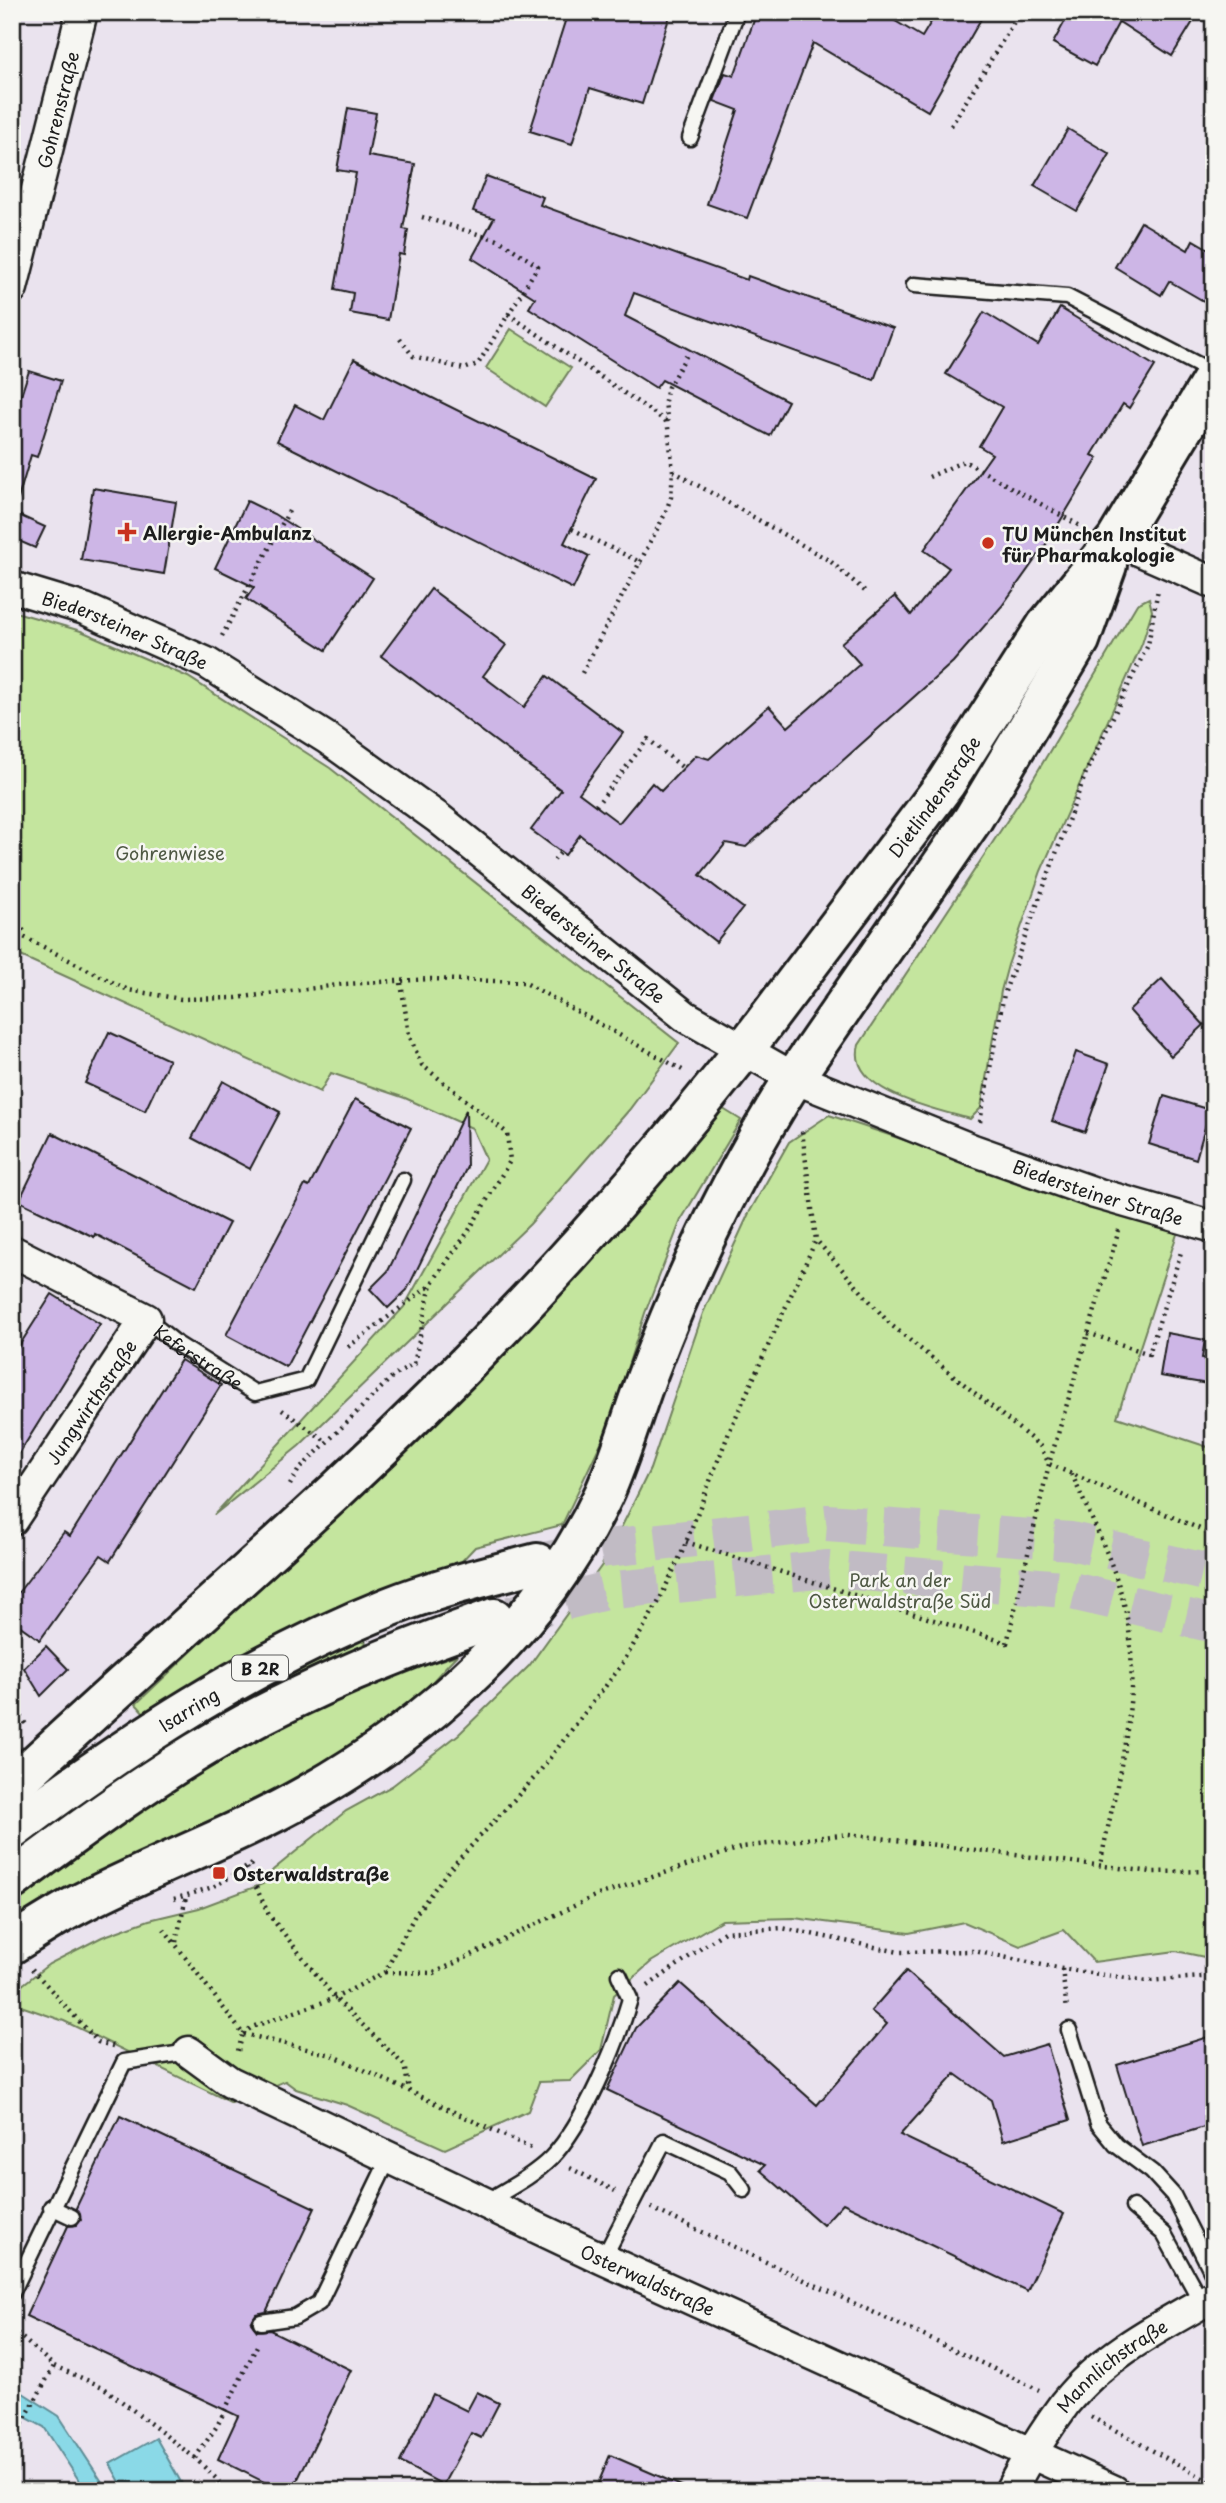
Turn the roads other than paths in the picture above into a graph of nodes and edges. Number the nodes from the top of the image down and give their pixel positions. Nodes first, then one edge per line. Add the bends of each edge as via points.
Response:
1 (82, 12) edge
2 (737, 12) edge
3 (690, 138) dead end
4 (914, 285) dead end
5 (12, 288) edge
6 (1214, 375) edge
7 (1116, 541) junction
8 (1214, 583) edge
9 (12, 587) edge
10 (744, 1050) junction
11 (794, 1077) junction
12 (403, 1180) dead end
13 (1214, 1227) edge
14 (12, 1251) edge
15 (146, 1319) junction
16 (12, 1520) edge
17 (537, 1563) tunnel mouth
18 (494, 1618) tunnel mouth
19 (12, 1786) edge
20 (12, 1830) edge
21 (12, 1880) edge
22 (19, 1953) edge
23 (620, 1975) dead end
24 (1069, 2030) road end
25 (177, 2055) joint
26 (389, 2158) junction
27 (744, 2190) dead end
28 (484, 2203) junction
29 (51, 2207) junction
30 (1133, 2207) dead end
31 (72, 2217) dead end
32 (603, 2259) junction
33 (1214, 2276) edge
34 (12, 2293) edge
35 (1208, 2300) edge
36 (265, 2322) road end
37 (1031, 2456) junction
38 (1010, 2491) edge
39 (1114, 2491) edge

1 - 5 street, Gohrenstraße
2 - 3 lane
4 - 6 lane via 1067,297
6 - 7 main road, Dietlindenstraße
7 - 8 street
7 - 10 main road, Dietlindenstraße via 1046,625 946,783
7 - 11 main road, Dietlindenstraße via 1080,640 1029,726 973,819
9 - 10 street, Biedersteiner Straße via 85,609 207,663 317,732 438,818 685,1016
10 - 11 street, Biedersteiner Straße
10 - 19 main road, Dietlindenstraße via 590,1232 494,1334 339,1488
11 - 13 street, Biedersteiner Straße via 973,1150
11 - 22 main road, Dietlindenstraße via 719,1206 651,1366 604,1494 560,1570 516,1629 419,1722 359,1764 305,1796 74,1906
12 - 15 lane, Keferstraße via 306,1380 254,1393
14 - 15 street, Keferstraße
15 - 16 street, Jungwirthstraße
17 - 20 main road, Isarring / B 2R via 391,1606 287,1653 196,1702
18 - 21 main road, B 2R via 312,1690 220,1738 91,1821
23 - 28 lane via 630,1999 620,2033 571,2134 551,2158
24 - 33 lane via 1098,2123 1172,2195
25 - 26 street, Osterwaldstraße
25 - 29 lane via 124,2063
26 - 28 street, Osterwaldstraße
26 - 36 lane via 319,2303 295,2317
27 - 32 lane via 730,2172 664,2141
28 - 32 street, Osterwaldstraße
29 - 31 lane
29 - 34 lane
30 - 35 lane via 1164,2234
32 - 37 street, Osterwaldstraße
35 - 37 street, Mannlichstraße via 1142,2337 1096,2372 1065,2403
37 - 38 street, Mannlichstraße
37 - 39 street, Osterwaldstraße

